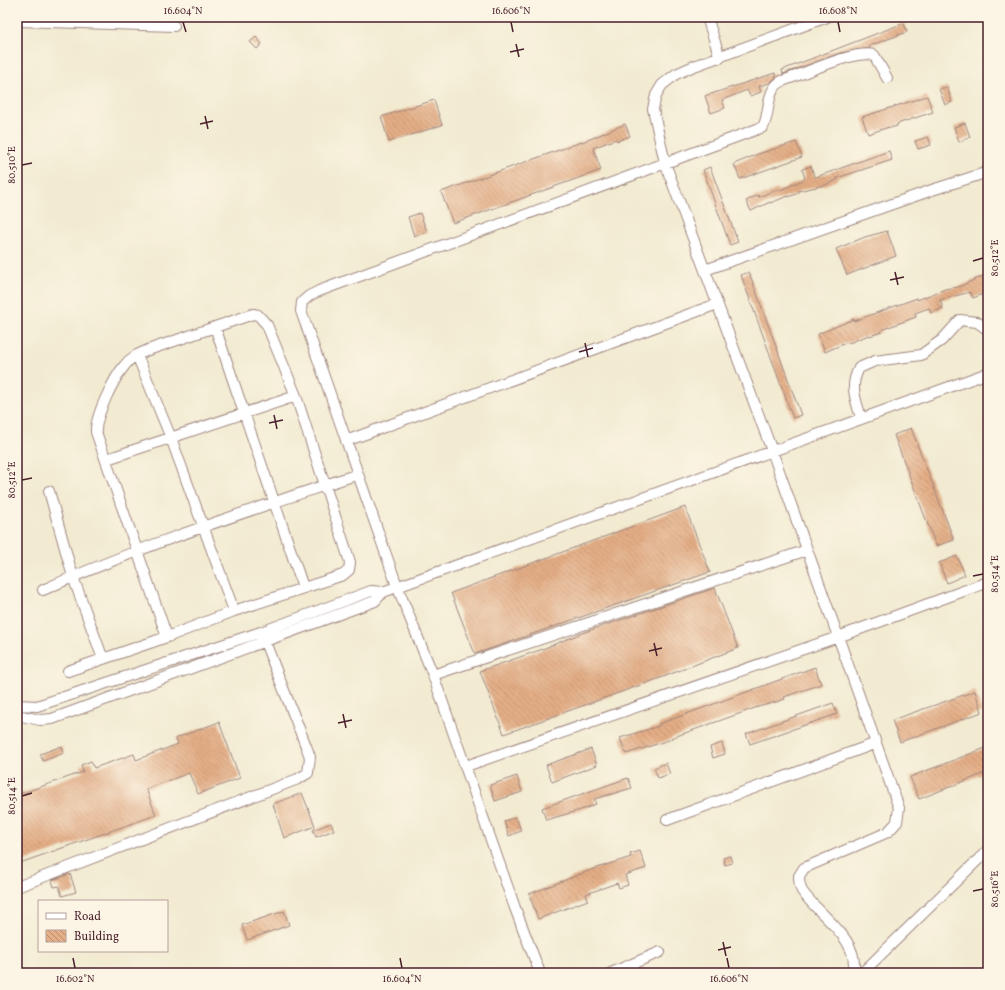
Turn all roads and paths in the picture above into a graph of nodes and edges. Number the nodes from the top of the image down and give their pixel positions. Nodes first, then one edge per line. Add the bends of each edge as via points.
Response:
1 (707, 17) edge
2 (827, 17) edge
3 (17, 21) edge
4 (174, 26) dead end
5 (720, 58) junction
6 (887, 78) dead end
7 (665, 163) junction
8 (988, 172) edge
9 (704, 270) junction
10 (717, 304) junction
11 (215, 327) junction
12 (988, 330) edge
13 (137, 355) junction
14 (988, 373) edge
15 (296, 396) junction
16 (243, 414) junction
17 (861, 418) junction
18 (171, 438) junction
19 (346, 441) junction
20 (772, 451) junction
21 (107, 459) junction
22 (358, 474) junction
23 (325, 485) junction
24 (49, 491) dead end
25 (274, 502) junction
26 (204, 526) junction
27 (807, 550) junction
28 (136, 551) junction
29 (73, 577) junction
30 (988, 582) edge
31 (396, 586) junction
32 (303, 587) junction
33 (44, 590) dead end
34 (234, 611) junction
35 (167, 637) junction
36 (263, 637) junction
37 (838, 637) junction
38 (103, 659) junction
39 (68, 671) dead end
40 (433, 675) junction
41 (17, 705) edge
42 (17, 715) edge
43 (874, 744) junction
44 (466, 766) junction
45 (667, 820) dead end
46 (988, 850) edge
47 (17, 886) edge
48 (660, 952) dead end
49 (540, 973) edge
50 (611, 973) edge
51 (853, 973) edge
52 (862, 973) edge

1 - 5 street
2 - 5 street
3 - 4 street
5 - 7 street via 676,74 662,84 656,95 653,109
6 - 7 street via 874,55 866,53 782,81 775,85 771,92 766,120 762,127
7 - 9 street
7 - 19 street via 309,296 302,302 301,311
8 - 9 street
9 - 10 street
10 - 19 street
10 - 20 street
11 - 13 street
11 - 15 street via 253,314 263,319
11 - 16 street
12 - 17 street via 977,322 960,320 942,340 921,355 875,361 859,368 854,378 854,391
13 - 18 street
13 - 21 street via 125,364 118,374 97,418 96,432
14 - 17 street
15 - 16 street
15 - 23 street
16 - 18 street
16 - 25 street
17 - 20 street
18 - 21 street
18 - 26 street
19 - 22 street
20 - 27 street
20 - 31 street
21 - 28 street
22 - 23 street
22 - 31 street
23 - 25 street
23 - 32 street via 350,566 343,575
24 - 29 street
25 - 26 street
25 - 32 street
26 - 28 street
26 - 34 street
27 - 37 street
27 - 40 street
28 - 29 street
28 - 35 street
29 - 33 street
29 - 38 street
30 - 37 street
31 - 36 street via 382,592 375,600
31 - 40 street
32 - 34 street
34 - 35 street
35 - 38 street
36 - 41 street via 37,706
36 - 42 street via 52,719 40,720
36 - 47 street via 310,757 308,772 298,779
37 - 43 street
37 - 44 street
38 - 39 street
40 - 44 street
43 - 45 street
43 - 51 street via 898,808 897,822 888,832 804,868 799,876 801,889 847,941 853,955
44 - 49 street
46 - 52 street
48 - 50 street

